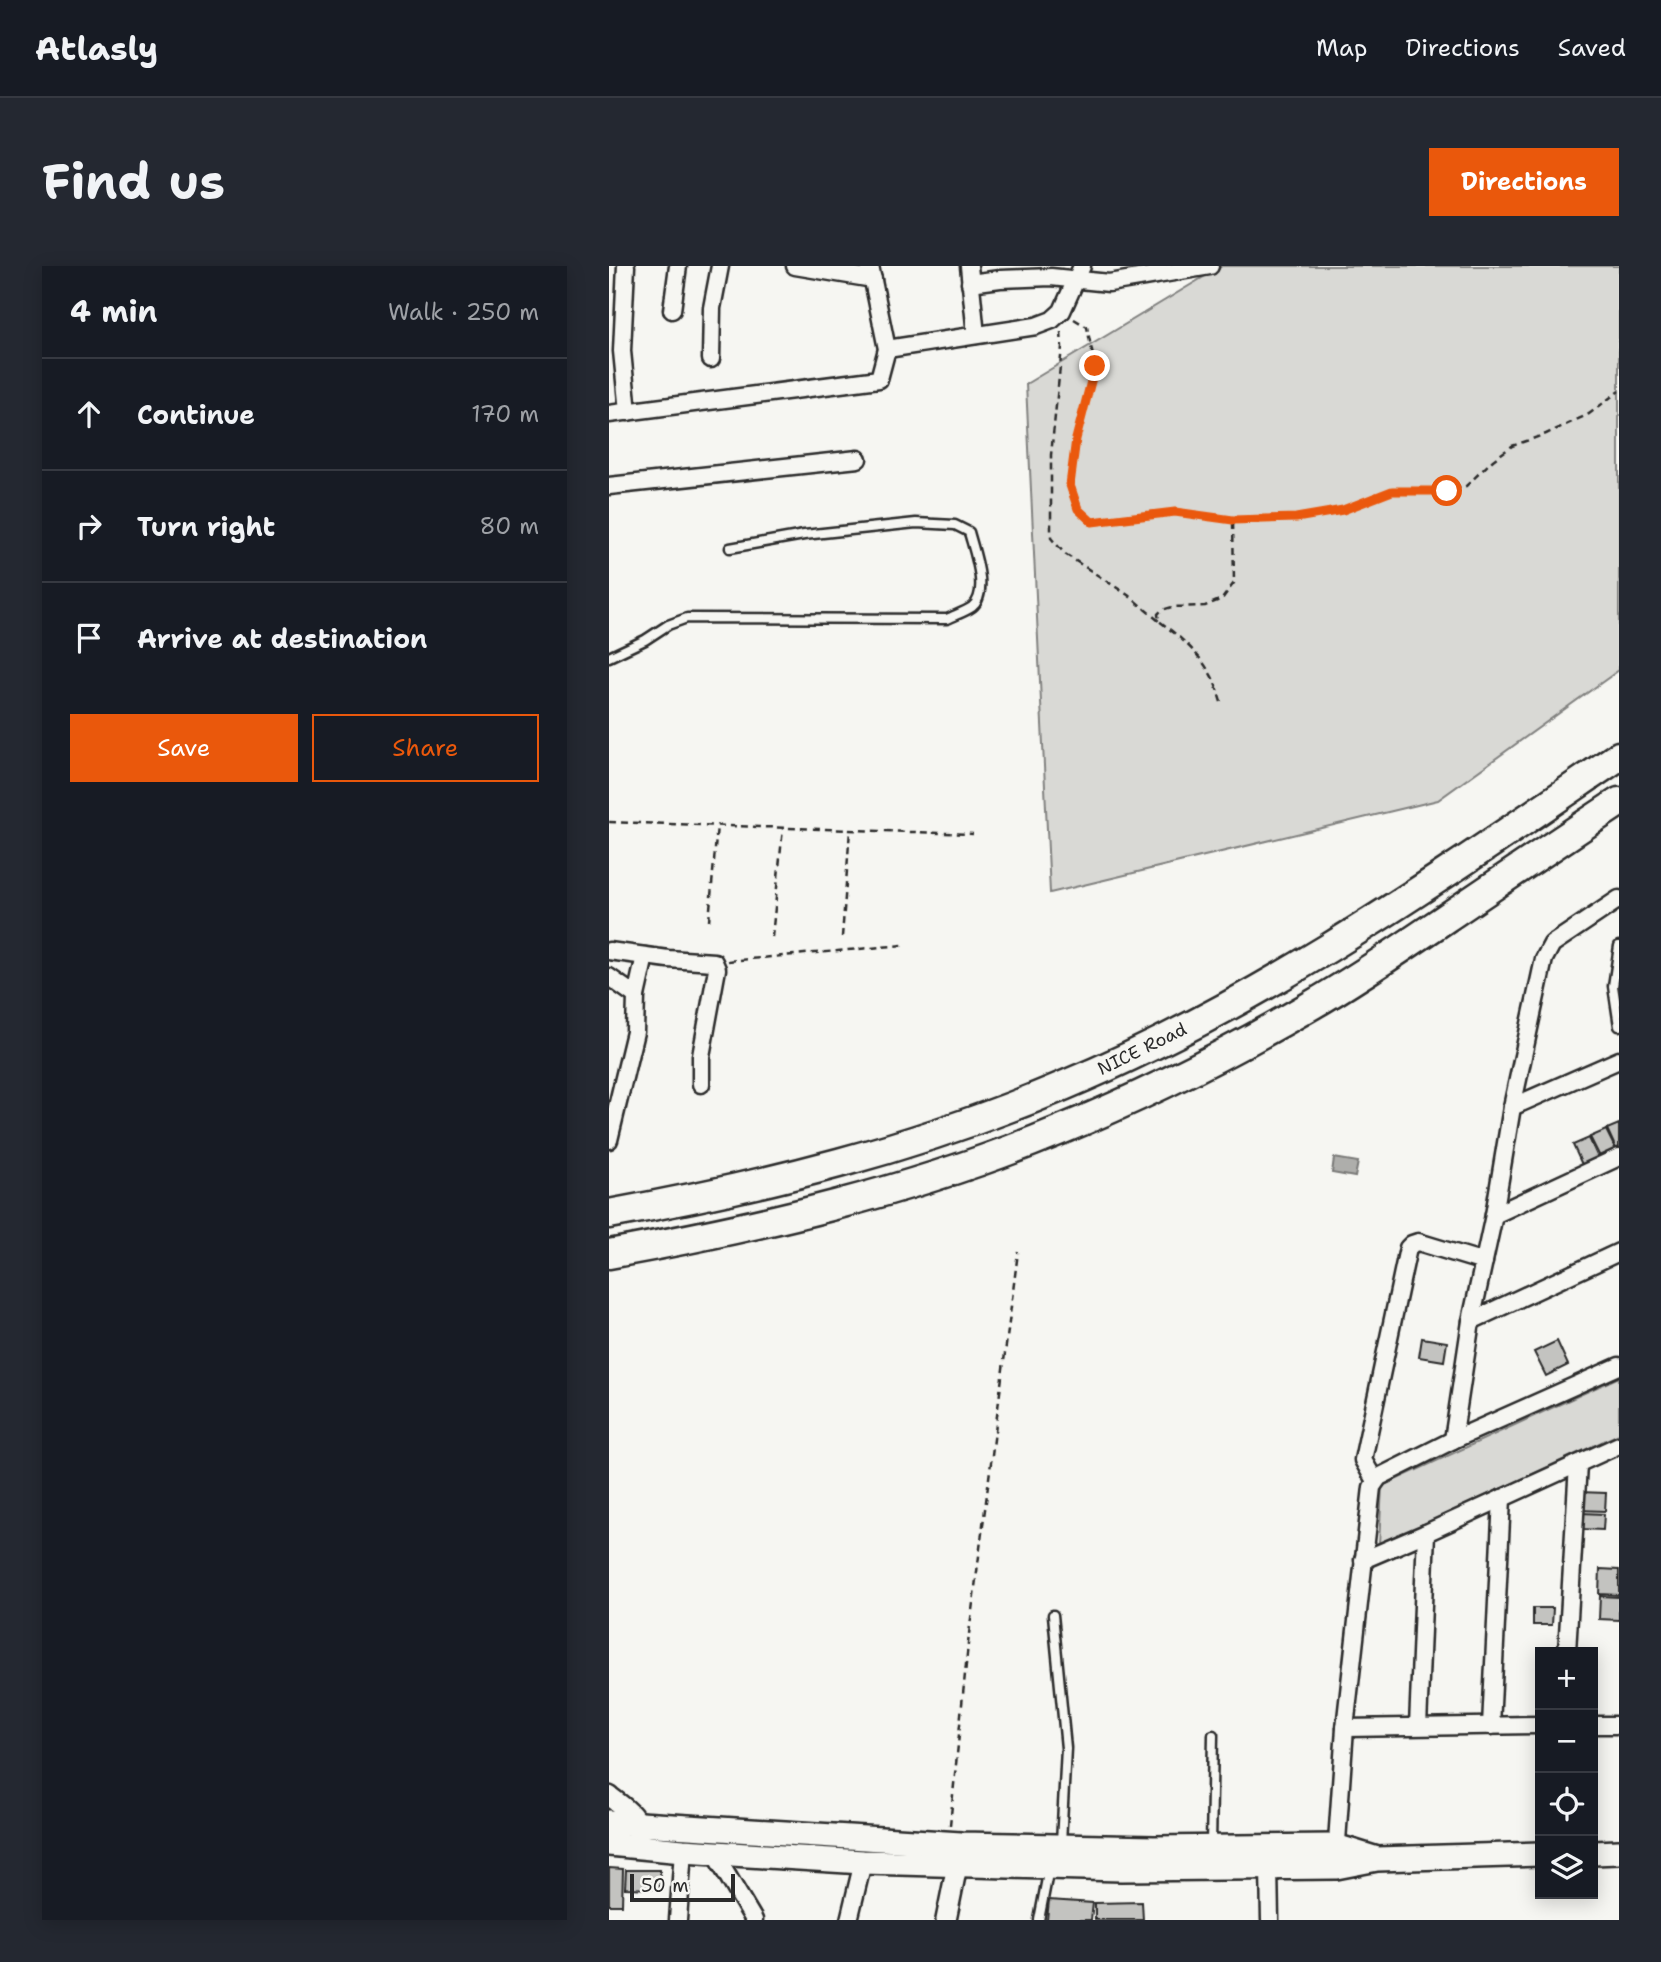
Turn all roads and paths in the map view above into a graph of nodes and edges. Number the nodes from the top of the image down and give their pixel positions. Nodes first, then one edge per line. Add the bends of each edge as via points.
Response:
1 (626, 266) edge
2 (678, 266) edge
3 (720, 266) edge
4 (796, 266) edge
5 (969, 266) edge
6 (1210, 266) edge
7 (872, 272) edge
8 (1079, 273) edge
9 (970, 283) junction
10 (617, 293) edge
11 (673, 310) dead end
12 (1059, 314) junction
13 (977, 335) junction
14 (887, 349) junction
15 (615, 352) edge
16 (712, 359) dead end
17 (1619, 391) edge
18 (628, 412) junction
19 (609, 414) edge
20 (858, 459) dead end
21 (609, 486) edge
22 (1233, 520) junction
23 (730, 548) dead end
24 (1159, 621) junction
25 (609, 657) edge
26 (1221, 702) dead end
27 (1619, 756) edge
28 (1619, 802) edge
29 (609, 822) edge
30 (717, 825) junction
31 (783, 828) junction
32 (850, 830) junction
33 (973, 834) dead end
34 (1619, 899) edge
35 (709, 920) dead end
36 (772, 937) dead end
37 (842, 937) dead end
38 (903, 945) dead end
39 (1619, 946) edge
40 (609, 951) edge
41 (645, 956) junction
42 (714, 962) junction
43 (609, 977) edge
44 (636, 996) junction
45 (1619, 1026) edge
46 (1619, 1060) edge
47 (701, 1084) dead end
48 (1512, 1107) junction
49 (609, 1140) edge
50 (1619, 1157) edge
51 (609, 1214) edge
52 (1494, 1215) junction
53 (1018, 1252) dead end
54 (1619, 1252) edge
55 (609, 1254) edge
56 (1484, 1262) junction
57 (1471, 1321) junction
58 (1619, 1366) edge
59 (1453, 1440) junction
60 (1619, 1445) edge
61 (1578, 1464) junction
62 (1375, 1481) junction
63 (1502, 1498) junction
64 (1426, 1533) junction
65 (1363, 1560) junction
66 (1052, 1615) dead end
67 (1567, 1647) edge
68 (1535, 1725) edge
69 (1598, 1725) edge
70 (1619, 1725) edge
71 (1418, 1726) junction
72 (1491, 1726) junction
73 (1345, 1728) junction
74 (1213, 1735) dead end
75 (609, 1796) edge
76 (609, 1822) edge
77 (638, 1836) junction
78 (609, 1844) edge
79 (1061, 1846) junction
80 (1210, 1846) junction
81 (956, 1850) junction
82 (683, 1851) junction
83 (1619, 1852) edge
84 (714, 1853) junction
85 (1598, 1853) edge
86 (1535, 1854) edge
87 (1336, 1856) junction
88 (863, 1862) junction
89 (1049, 1867) junction
90 (1269, 1867) junction
91 (678, 1920) edge
92 (754, 1920) edge
93 (849, 1920) edge
94 (946, 1920) edge
95 (1039, 1920) edge
96 (1270, 1920) edge

1 - 10 street
2 - 11 street
3 - 16 street via 712,308
4 - 7 street
5 - 9 street
6 - 8 street via 1109,284 1092,283
7 - 14 street
8 - 9 street
8 - 12 street
9 - 13 street
10 - 15 street
12 - 13 street via 1036,326
12 - 22 path via 1087,327 1095,366 1076,439 1070,485 1078,509 1092,522 1175,512
12 - 24 path via 1062,347 1051,456 1051,538 1065,554
13 - 14 street
14 - 18 street via 879,379
15 - 18 street
17 - 22 path via 1589,414 1512,446 1466,486 1447,491 1392,491 1343,510 1296,518
18 - 19 street
20 - 21 street
22 - 24 path via 1234,583 1222,598 1205,606 1163,610
23 - 25 lane via 916,523 955,525 969,532 981,590 974,606 947,620 687,618
24 - 26 path via 1199,657
27 - 51 highway, NICE Road via 1263,988 1065,1086 851,1161 694,1199
28 - 55 highway via 1311,1005 1157,1087 977,1162 868,1196
29 - 30 path
30 - 31 path
30 - 35 path
31 - 32 path
31 - 36 path
32 - 33 path
32 - 37 path
34 - 48 street via 1547,950
38 - 42 path
39 - 45 lane via 1613,986
40 - 41 street
41 - 42 street
41 - 44 street
42 - 47 street via 717,969 701,1056
43 - 44 street
44 - 49 street via 635,1032
46 - 48 street
48 - 52 street
50 - 52 street
52 - 56 street
53 - 81 path via 969,1634
54 - 57 street
56 - 57 street
56 - 62 street via 1418,1242 1408,1248 1363,1460
57 - 59 street
58 - 59 street
59 - 62 street
60 - 61 street
61 - 63 street
61 - 67 street
62 - 65 street
63 - 64 street
63 - 72 street
64 - 65 street
64 - 71 street
65 - 73 street
66 - 79 lane via 1066,1748
68 - 72 street
69 - 70 street
71 - 72 street
71 - 73 street
73 - 87 street
74 - 80 lane
75 - 77 street via 633,1816
76 - 77 main road
77 - 78 main road
77 - 81 main road
77 - 82 main road
79 - 80 main road
79 - 81 main road
80 - 87 main road
81 - 88 main road
81 - 89 main road
81 - 94 street
82 - 84 main road
82 - 91 street
83 - 85 main road
84 - 88 main road
84 - 92 street
86 - 87 main road
87 - 90 main road
88 - 93 street
89 - 90 main road
89 - 95 lane
90 - 96 street

